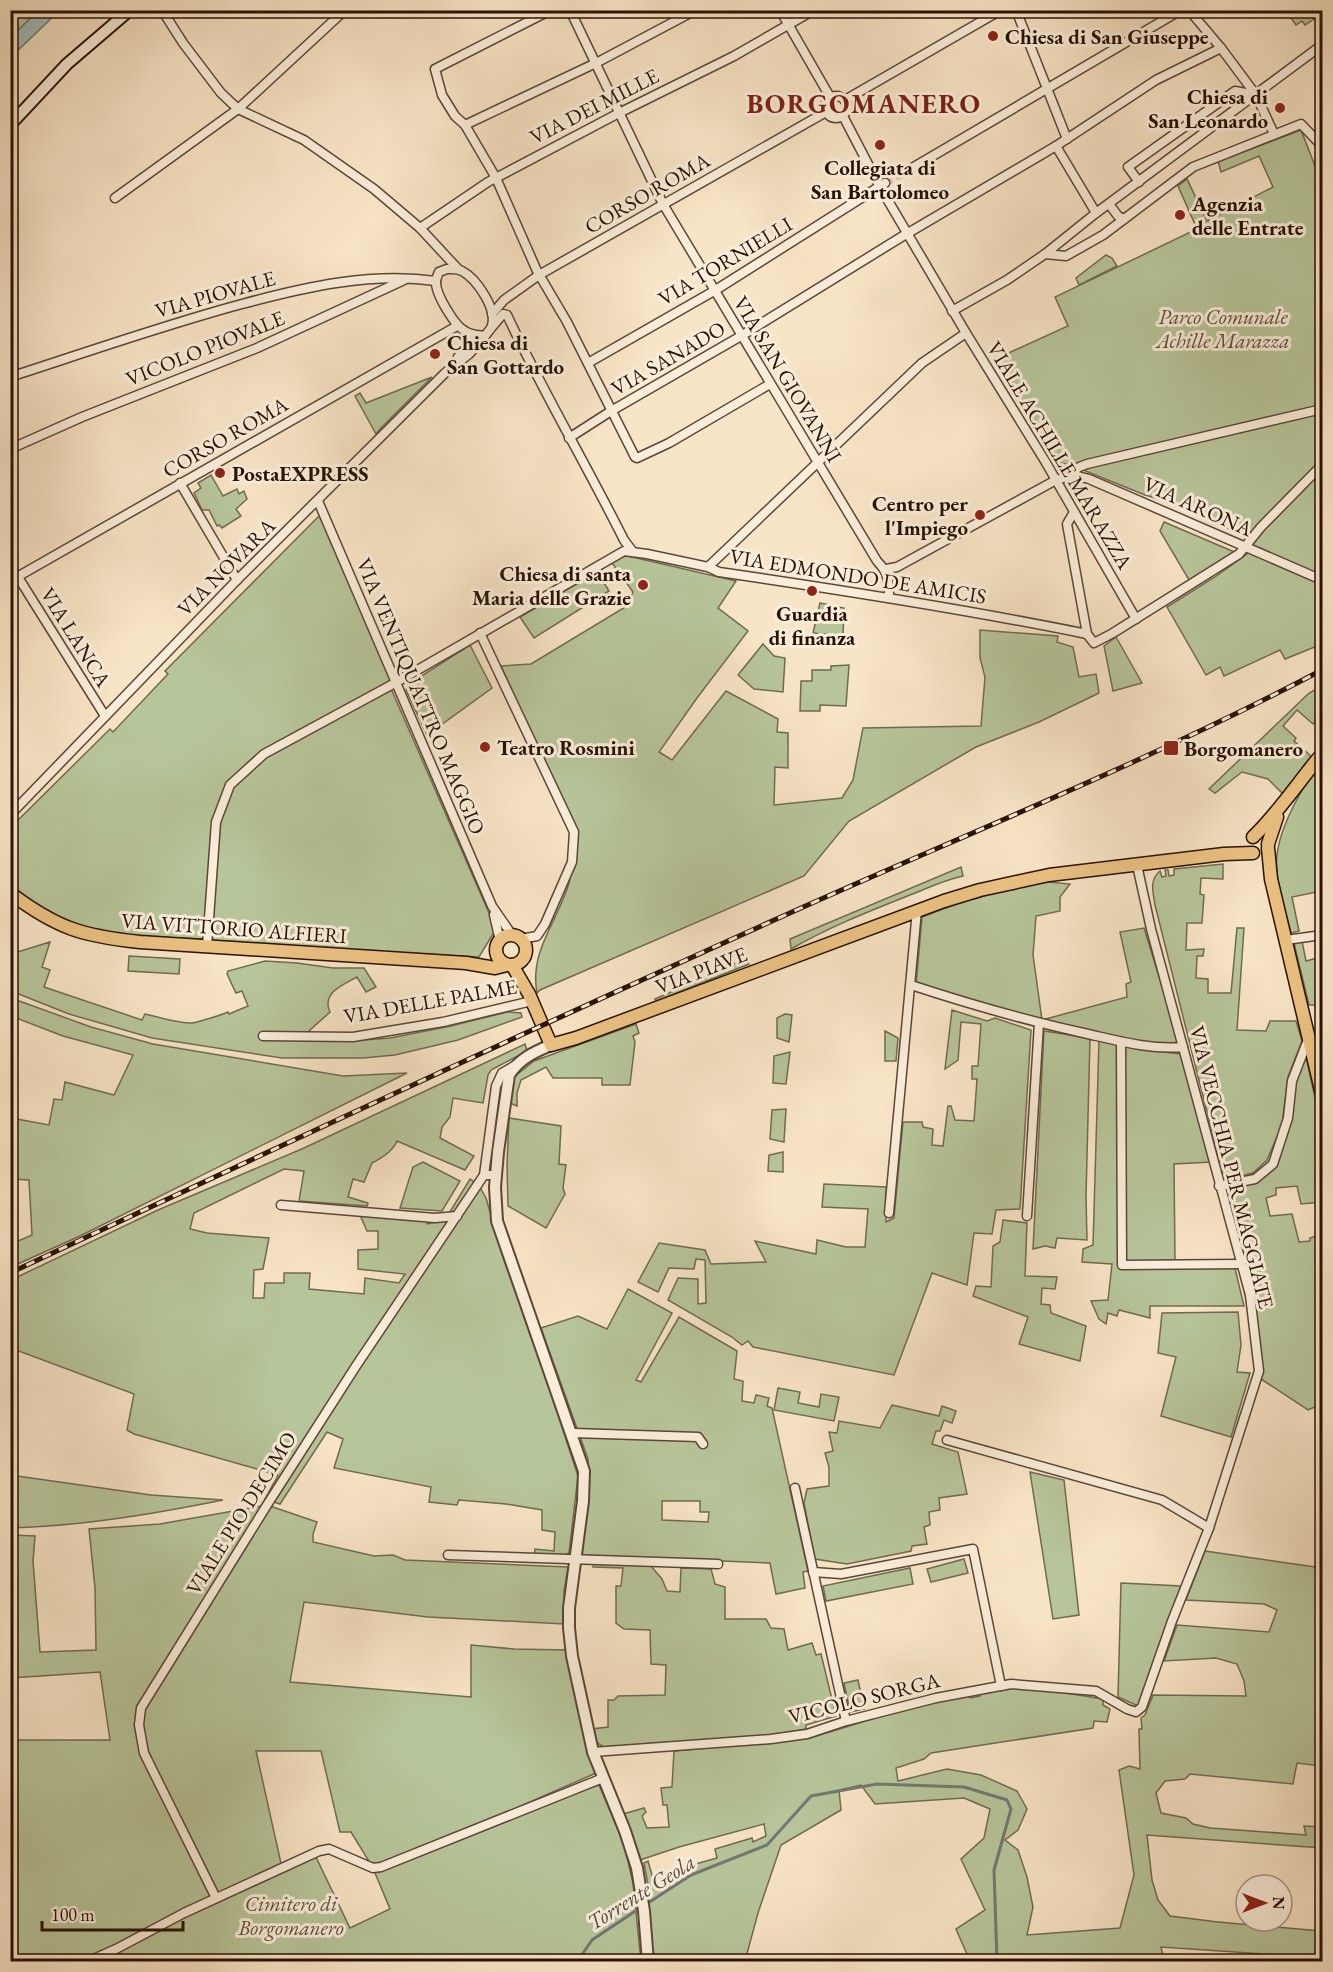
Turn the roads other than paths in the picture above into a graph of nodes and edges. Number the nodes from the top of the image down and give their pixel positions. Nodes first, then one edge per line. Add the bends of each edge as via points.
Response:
1 (130, 10) edge
2 (162, 10) edge
3 (345, 10) edge
4 (551, 10) edge
5 (570, 10) edge
6 (696, 10) edge
7 (780, 10) edge
8 (814, 10) edge
9 (1001, 10) edge
10 (1016, 10) edge
11 (1181, 10) edge
12 (1189, 10) edge
13 (789, 26) junction
14 (1323, 45) edge
15 (1221, 48) junction
16 (596, 63) junction
17 (1047, 88) junction
18 (1256, 95) junction
19 (830, 97) junction
20 (845, 99) junction
21 (238, 109) junction
22 (826, 111) junction
23 (619, 113) junction
24 (843, 116) junction
25 (10, 125) edge
26 (465, 125) junction
27 (1274, 134) junction
28 (1067, 139) junction
29 (1056, 146) junction
30 (1323, 146) edge
31 (1323, 153) edge
32 (1323, 163) edge
33 (907, 171) tunnel mouth
34 (496, 178) junction
35 (1139, 182) junction
36 (882, 185) junction
37 (115, 198) dead end
38 (663, 204) junction
39 (1109, 204) junction
40 (1096, 213) junction
41 (1124, 219) junction
42 (420, 228) junction
43 (907, 234) junction
44 (1045, 254) junction
45 (458, 269) junction
46 (539, 275) junction
47 (412, 277) junction
48 (436, 281) junction
49 (714, 291) junction
50 (952, 311) junction
51 (492, 314) junction
52 (457, 326) junction
53 (492, 327) junction
54 (468, 333) junction
55 (966, 333) junction
56 (485, 336) junction
57 (741, 336) junction
58 (588, 363) junction
59 (445, 373) junction
60 (10, 377) edge
61 (770, 384) junction
62 (1323, 409) edge
63 (611, 411) junction
64 (569, 438) junction
65 (10, 449) edge
66 (818, 461) junction
67 (1323, 465) edge
68 (1074, 475) junction
69 (1056, 480) junction
70 (180, 483) junction
71 (318, 501) junction
72 (1074, 512) junction
73 (1246, 548) junction
74 (629, 551) junction
75 (708, 567) junction
76 (886, 570) junction
77 (14, 579) edge
78 (237, 580) junction
79 (1323, 580) edge
80 (889, 598) junction
81 (1136, 619) junction
82 (480, 633) junction
83 (1088, 634) junction
84 (395, 683) junction
85 (105, 716) junction
86 (1323, 754) edge
87 (1281, 807) junction
88 (10, 815) edge
89 (1252, 838) junction
90 (1268, 846) junction
91 (1224, 854) junction
92 (1254, 854) junction
93 (1137, 865) junction
94 (1271, 879) junction
95 (10, 893) edge
96 (492, 906) junction
97 (917, 910) junction
98 (1323, 935) edge
99 (517, 937) junction
100 (1286, 940) junction
101 (498, 945) junction
102 (207, 946) junction
103 (525, 956) junction
104 (466, 963) junction
105 (509, 965) junction
106 (911, 985) junction
107 (530, 997) junction
108 (1039, 1023) junction
109 (263, 1035) dead end
110 (1310, 1036) junction
111 (1121, 1042) junction
112 (551, 1045) junction
113 (1183, 1047) junction
114 (515, 1066) junction
115 (1323, 1094) edge
116 (496, 1175) junction
117 (484, 1176) junction
118 (1220, 1186) junction
119 (281, 1205) dead end
120 (890, 1214) dead end
121 (457, 1216) junction
122 (1027, 1216) dead end
123 (1241, 1264) junction
124 (573, 1433) junction
125 (947, 1440) dead end
126 (703, 1444) dead end
127 (795, 1488) dead end
128 (1209, 1528) junction
129 (448, 1555) dead end
130 (574, 1560) junction
131 (718, 1564) dead end
132 (813, 1572) junction
133 (1001, 1686) junction
134 (1136, 1712) joint
135 (846, 1721) junction
136 (594, 1752) junction
137 (603, 1778) junction
138 (216, 1898) junction
139 (87, 1962) edge
140 (648, 1962) edge

1 - 25 street via 67,64
2 - 21 street via 221,93
3 - 21 street
4 - 26 street via 435,69 442,95
5 - 16 street, VIA SAN GIOVANNI
6 - 16 street
7 - 13 street
8 - 13 street, VIA DEI MILLE
9 - 20 street
10 - 17 street
11 - 17 street
12 - 15 street
13 - 19 street
13 - 23 street, VIA DEI MILLE
14 - 18 street
15 - 18 street
15 - 28 street, VIA SANADO via 1156,80
16 - 23 street, VIA SAN GIOVANNI
16 - 26 street
17 - 28 street
17 - 33 street
18 - 27 street
18 - 35 street
18 - 35 street via 1235,91 1128,167
19 - 20 street
19 - 22 street
20 - 24 street via 847,110
21 - 37 street
21 - 42 street via 304,140 374,189
22 - 24 street via 831,117
22 - 38 street, CORSO ROMA
23 - 34 street, VIA DEI MILLE
23 - 38 street, VIA SAN GIOVANNI
24 - 36 street, VIALE ACHILLE MARAZZA
26 - 34 street
27 - 30 street via 1301,124
27 - 41 street via 1193,167
28 - 29 street, VIA SANADO
29 - 40 street
29 - 43 street, VIA SANADO
31 - 32 street
34 - 42 street, VIA DEI MILLE
34 - 46 street
35 - 39 street
36 - 43 street, VIALE ACHILLE MARAZZA
36 - 49 street, VIA TORNIELLI
38 - 46 street, CORSO ROMA
38 - 49 street, VIA SAN GIOVANNI
39 - 40 street
39 - 41 street
40 - 44 street
41 - 44 street via 1066,256
42 - 45 street
43 - 50 street, VIALE ACHILLE MARAZZA
43 - 57 street, VIA SANADO
44 - 50 street
45 - 48 street via 439,272
45 - 51 street via 477,285
46 - 51 street, CORSO ROMA via 504,300
46 - 58 street
47 - 48 street, VIA PIOVALE
47 - 60 street, VIA PIOVALE via 306,287 200,315
47 - 65 street, VICOLO PIOVALE via 256,348
48 - 52 street
49 - 57 street, VIA SAN GIOVANNI
49 - 58 street, VIA TORNIELLI
50 - 55 street, VIALE ACHILLE MARAZZA
51 - 53 street
52 - 54 street
52 - 70 street, CORSO ROMA
53 - 56 street, VIA NOVARA
53 - 64 street via 507,315
54 - 56 street
54 - 59 street via 473,340
55 - 66 street via 922,363
55 - 69 street, VIALE ACHILLE MARAZZA
56 - 59 street, VIA NOVARA
57 - 61 street, VIA SAN GIOVANNI
57 - 63 street, VIA SANADO
58 - 63 street
59 - 71 street, VIA NOVARA
61 - 63 street via 637,458
61 - 66 street, VIA SAN GIOVANNI
62 - 68 street via 1087,464 1077,468
63 - 64 street, VIA SANADO
64 - 74 street
66 - 75 street
66 - 76 street, VIA SAN GIOVANNI
67 - 73 street via 1261,527
68 - 69 street
68 - 73 street, VIA ARONA
69 - 72 street, VIALE ACHILLE MARAZZA
69 - 76 street
70 - 77 street, CORSO ROMA
70 - 78 street
71 - 78 street, VIA NOVARA
71 - 84 street, VIA VENTIQUATTRO MAGGIO
72 - 81 street, VIALE ACHILLE MARAZZA
72 - 83 street via 1067,524
73 - 79 street, VIA ARONA
73 - 81 street
74 - 75 street, VIA EDMONDO DE AMICIS
74 - 82 street
75 - 80 street, VIA EDMONDO DE AMICIS via 719,572
76 - 80 street
77 - 85 street, VIA LANCA
78 - 85 street, VIA NOVARA
80 - 83 street, VIA EDMONDO DE AMICIS
81 - 83 street via 1094,643
82 - 84 street
82 - 99 street via 574,832 572,862 544,927 537,936
84 - 96 street, VIA VENTIQUATTRO MAGGIO
84 - 102 street via 264,754 230,785 216,822
85 - 88 street, VIA NOVARA
86 - 87 main road
87 - 89 main road, VIA PIAVE
87 - 90 main road
89 - 90 main road via 1262,837
89 - 91 main road, VIA PIAVE
89 - 92 main road via 1249,848
90 - 92 main road via 1264,853
90 - 94 main road
91 - 92 main road, VIA PIAVE
91 - 93 main road, VIA PIAVE
92 - 94 main road
93 - 97 main road, VIA PIAVE via 1049,875 980,890
93 - 113 street, VIA VECCHIA PER MAGGIATE
94 - 100 main road
95 - 102 main road, VIA VITTORIO ALFIERI via 64,927 97,937
96 - 99 street, VIA VENTIQUATTRO MAGGIO
96 - 101 street, VIA VENTIQUATTRO MAGGIO
97 - 106 street
97 - 112 main road, VIA PIAVE
98 - 100 street
99 - 101 main road via 503,938
99 - 103 main road via 526,947
100 - 110 main road
101 - 104 main road via 486,959
101 - 105 main road via 499,958
102 - 104 main road, VIA VITTORIO ALFIERI
103 - 105 main road via 520,963
103 - 107 main road
104 - 105 main road, VIA VITTORIO ALFIERI via 495,968
105 - 107 main road
106 - 108 street
106 - 120 street
107 - 109 street, VIA DELLE PALME via 443,1022 353,1037
107 - 112 main road
108 - 111 street
108 - 122 street
110 - 115 main road
110 - 118 street via 1292,1081 1288,1118 1273,1164 1255,1179
111 - 113 street via 1164,1049
111 - 123 street via 1122,1265
112 - 114 street
113 - 118 street, VIA VECCHIA PER MAGGIATE
114 - 116 street via 507,1086
114 - 117 street via 502,1073 496,1086
116 - 117 street
116 - 124 street via 496,1212 503,1243
117 - 121 street, VIALE PIO DECIMO
118 - 123 street, VIA VECCHIA PER MAGGIATE
119 - 121 street via 435,1218
121 - 138 street, VIALE PIO DECIMO via 273,1495 141,1708 139,1725 144,1754
123 - 128 street, VIA VECCHIA PER MAGGIATE via 1250,1295 1259,1371
124 - 126 street via 698,1437
124 - 130 street via 584,1471
125 - 128 street via 1162,1500
127 - 132 street
128 - 134 street, VIA VECCHIA PER MAGGIATE via 1142,1707
129 - 130 street
130 - 131 street
130 - 136 street via 569,1628
132 - 133 street via 841,1574 973,1549
132 - 135 street
133 - 134 street, VICOLO SORGA via 1096,1691
133 - 135 street, VICOLO SORGA
135 - 136 street, VICOLO SORGA via 807,1734 771,1739
136 - 137 street
137 - 138 street via 381,1868 323,1850
137 - 140 street via 637,1868
138 - 139 street

